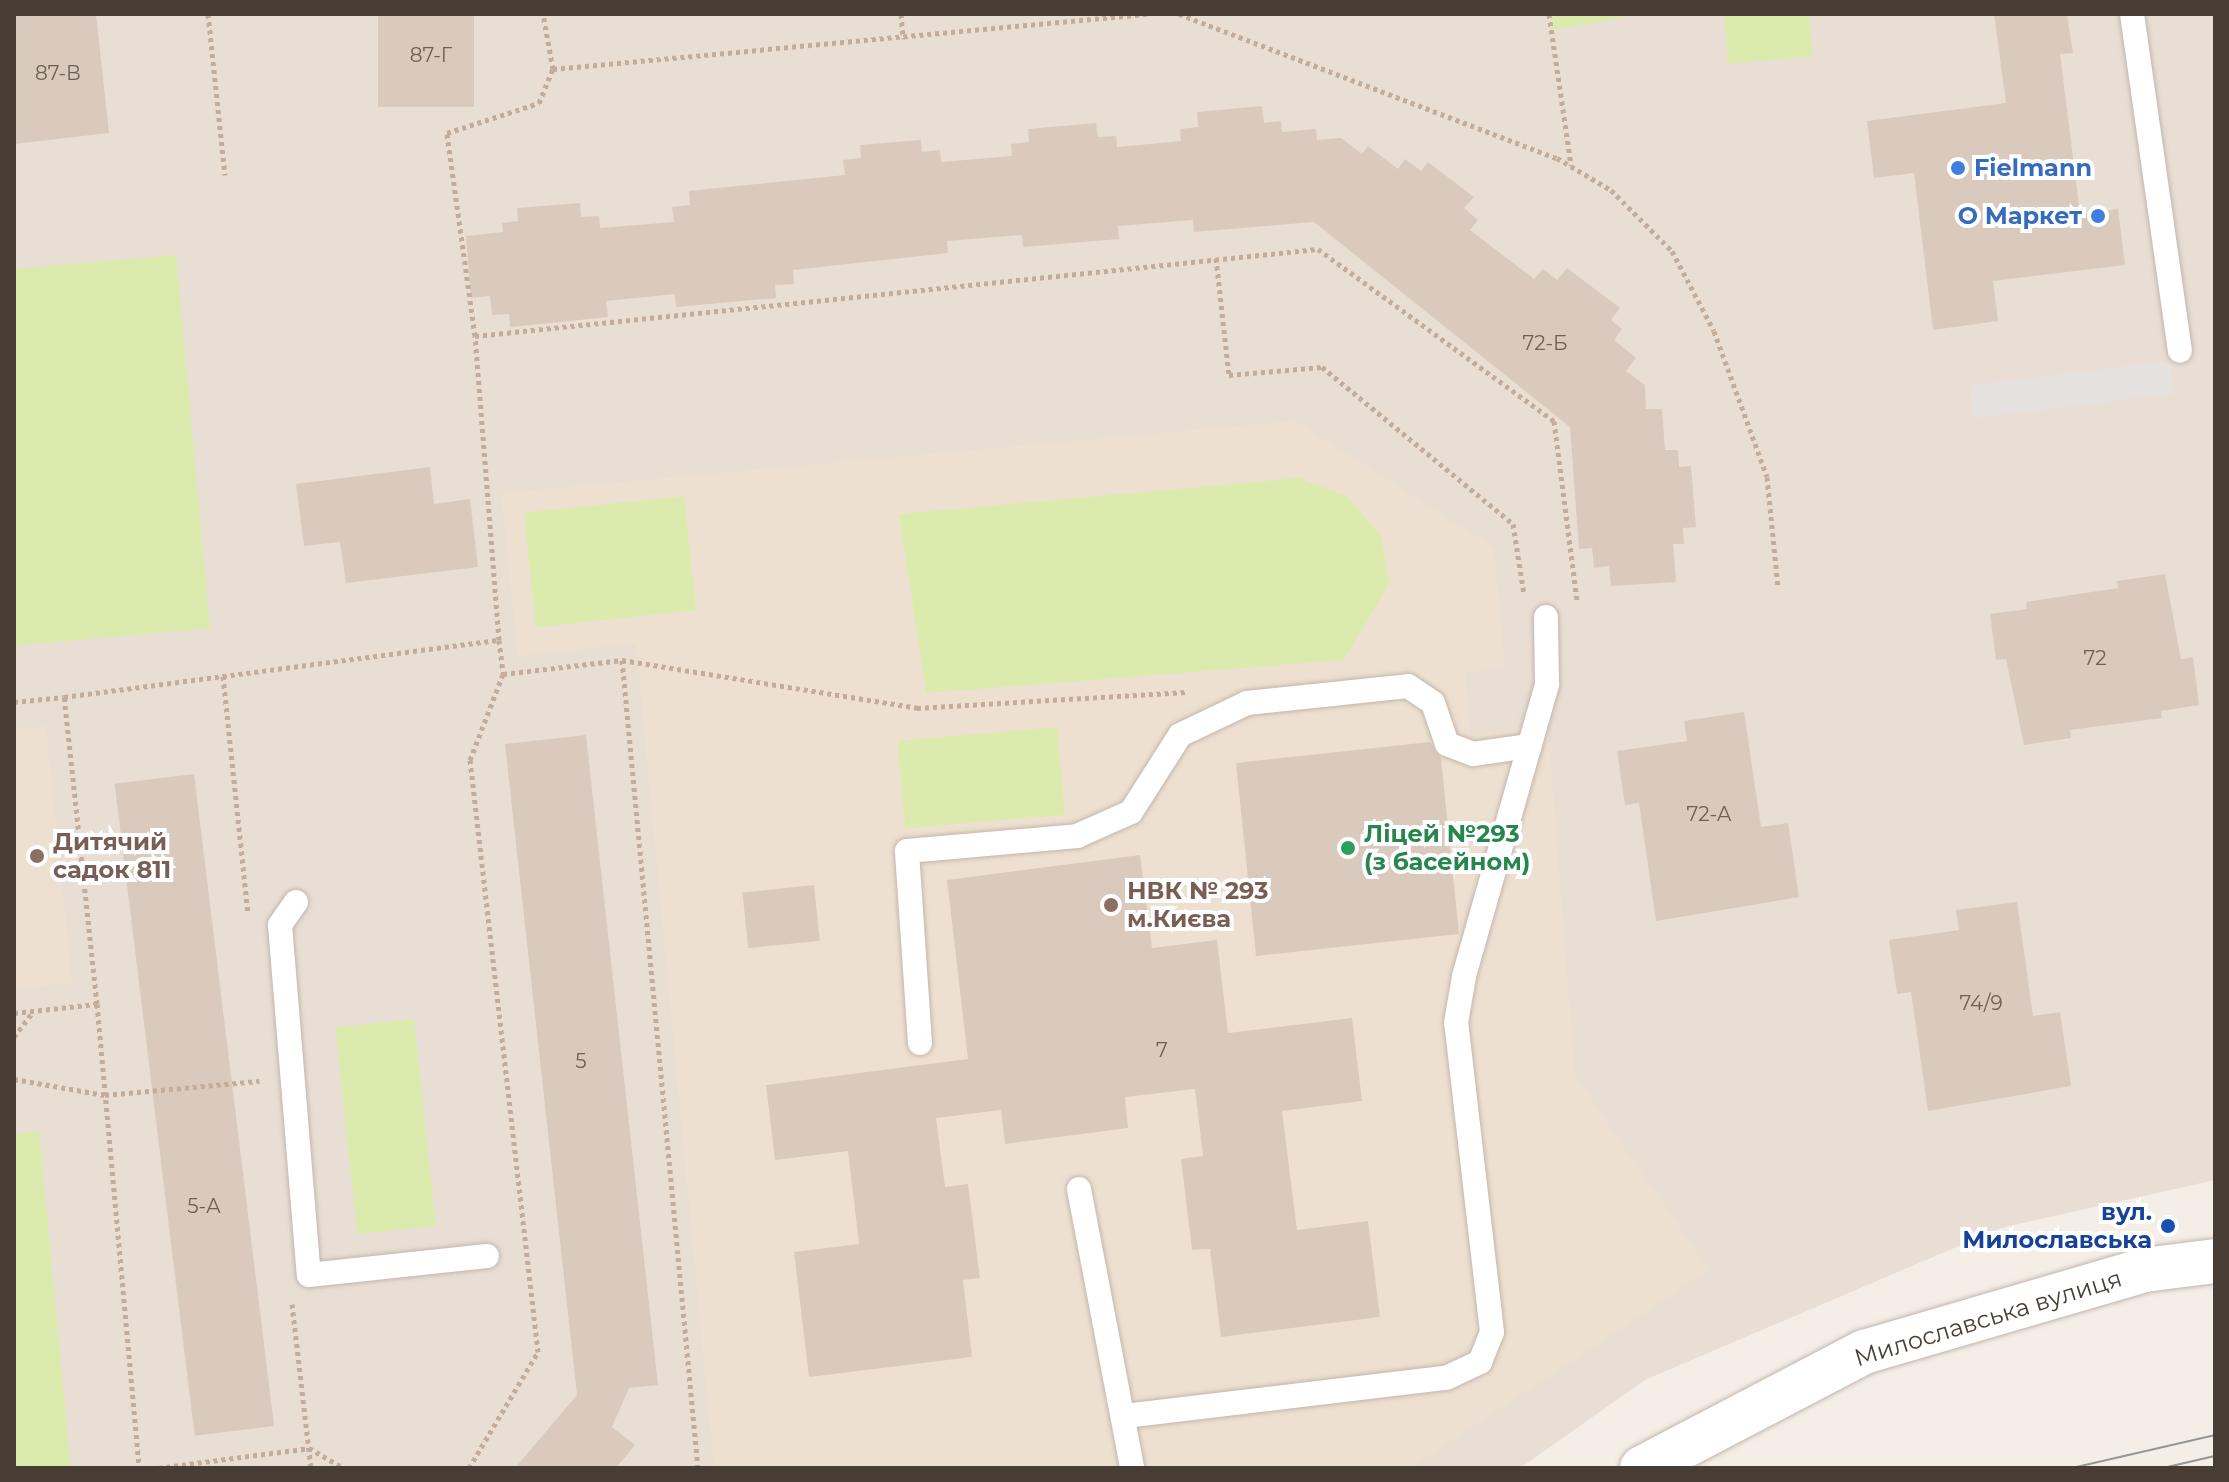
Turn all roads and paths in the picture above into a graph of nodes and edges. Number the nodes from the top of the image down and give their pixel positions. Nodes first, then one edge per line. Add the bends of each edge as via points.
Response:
1 (208, 14) edge
2 (543, 14) edge
3 (901, 14) edge
4 (1146, 14) edge
5 (1179, 14) edge
6 (1549, 14) edge
7 (2132, 14) edge
8 (903, 39) junction
9 (553, 69) junction
10 (1571, 166) junction
11 (225, 175) dead end
12 (1216, 258) junction
13 (475, 336) junction
14 (2180, 351) dead end
15 (1778, 587) dead end
16 (1579, 612) dead end
17 (1546, 617) joint
18 (499, 640) junction
19 (622, 660) junction
20 (503, 674) junction
21 (223, 676) junction
22 (64, 697) junction
23 (14, 702) edge
24 (1247, 703) junction
25 (1529, 746) junction
26 (296, 902) dead end
27 (249, 925) dead end
28 (97, 1004) junction
29 (33, 1011) junction
30 (14, 1013) edge
31 (14, 1037) edge
32 (920, 1043) dead end
33 (264, 1065) dead end
34 (14, 1079) edge
35 (105, 1095) junction
36 (1079, 1189) dead end
37 (487, 1256) dead end
38 (2215, 1261) edge
39 (1125, 1416) junction
40 (139, 1468) edge
41 (158, 1468) edge
42 (343, 1468) edge
43 (469, 1468) edge
44 (698, 1468) edge
45 (1132, 1468) edge
46 (1642, 1468) edge

1 - 11 path
2 - 9 path
3 - 8 path
4 - 8 path
5 - 10 path
6 - 10 path
7 - 14 lane
8 - 9 path
9 - 13 path via 539,103 447,133
10 - 15 path via 1611,190 1672,251 1714,331 1767,477
12 - 13 path
12 - 16 path via 1318,249 1554,421
12 - 17 path via 1229,375 1322,367 1513,524 1527,610
13 - 18 path
17 - 25 lane via 1547,684
18 - 20 path
18 - 21 path
19 - 20 path
19 - 24 path via 917,708 1208,691
19 - 44 path
20 - 43 path via 470,760 538,1352
21 - 22 path
21 - 27 path
22 - 23 path
22 - 28 path
24 - 25 lane via 1408,686 1433,703 1447,744 1473,754
24 - 32 lane via 1180,735 1131,812 1077,836 907,851
25 - 39 lane via 1464,976 1456,1023 1492,1332 1480,1362 1446,1378
26 - 37 lane via 280,925 309,1275
28 - 29 path
28 - 35 path
29 - 30 path
29 - 31 path
33 - 35 path via 266,1081
34 - 35 path
35 - 40 path
36 - 39 lane
38 - 46 street, Милославська вулиця via 2144,1270 1864,1352
39 - 45 lane
41 - 42 path via 309,1448

